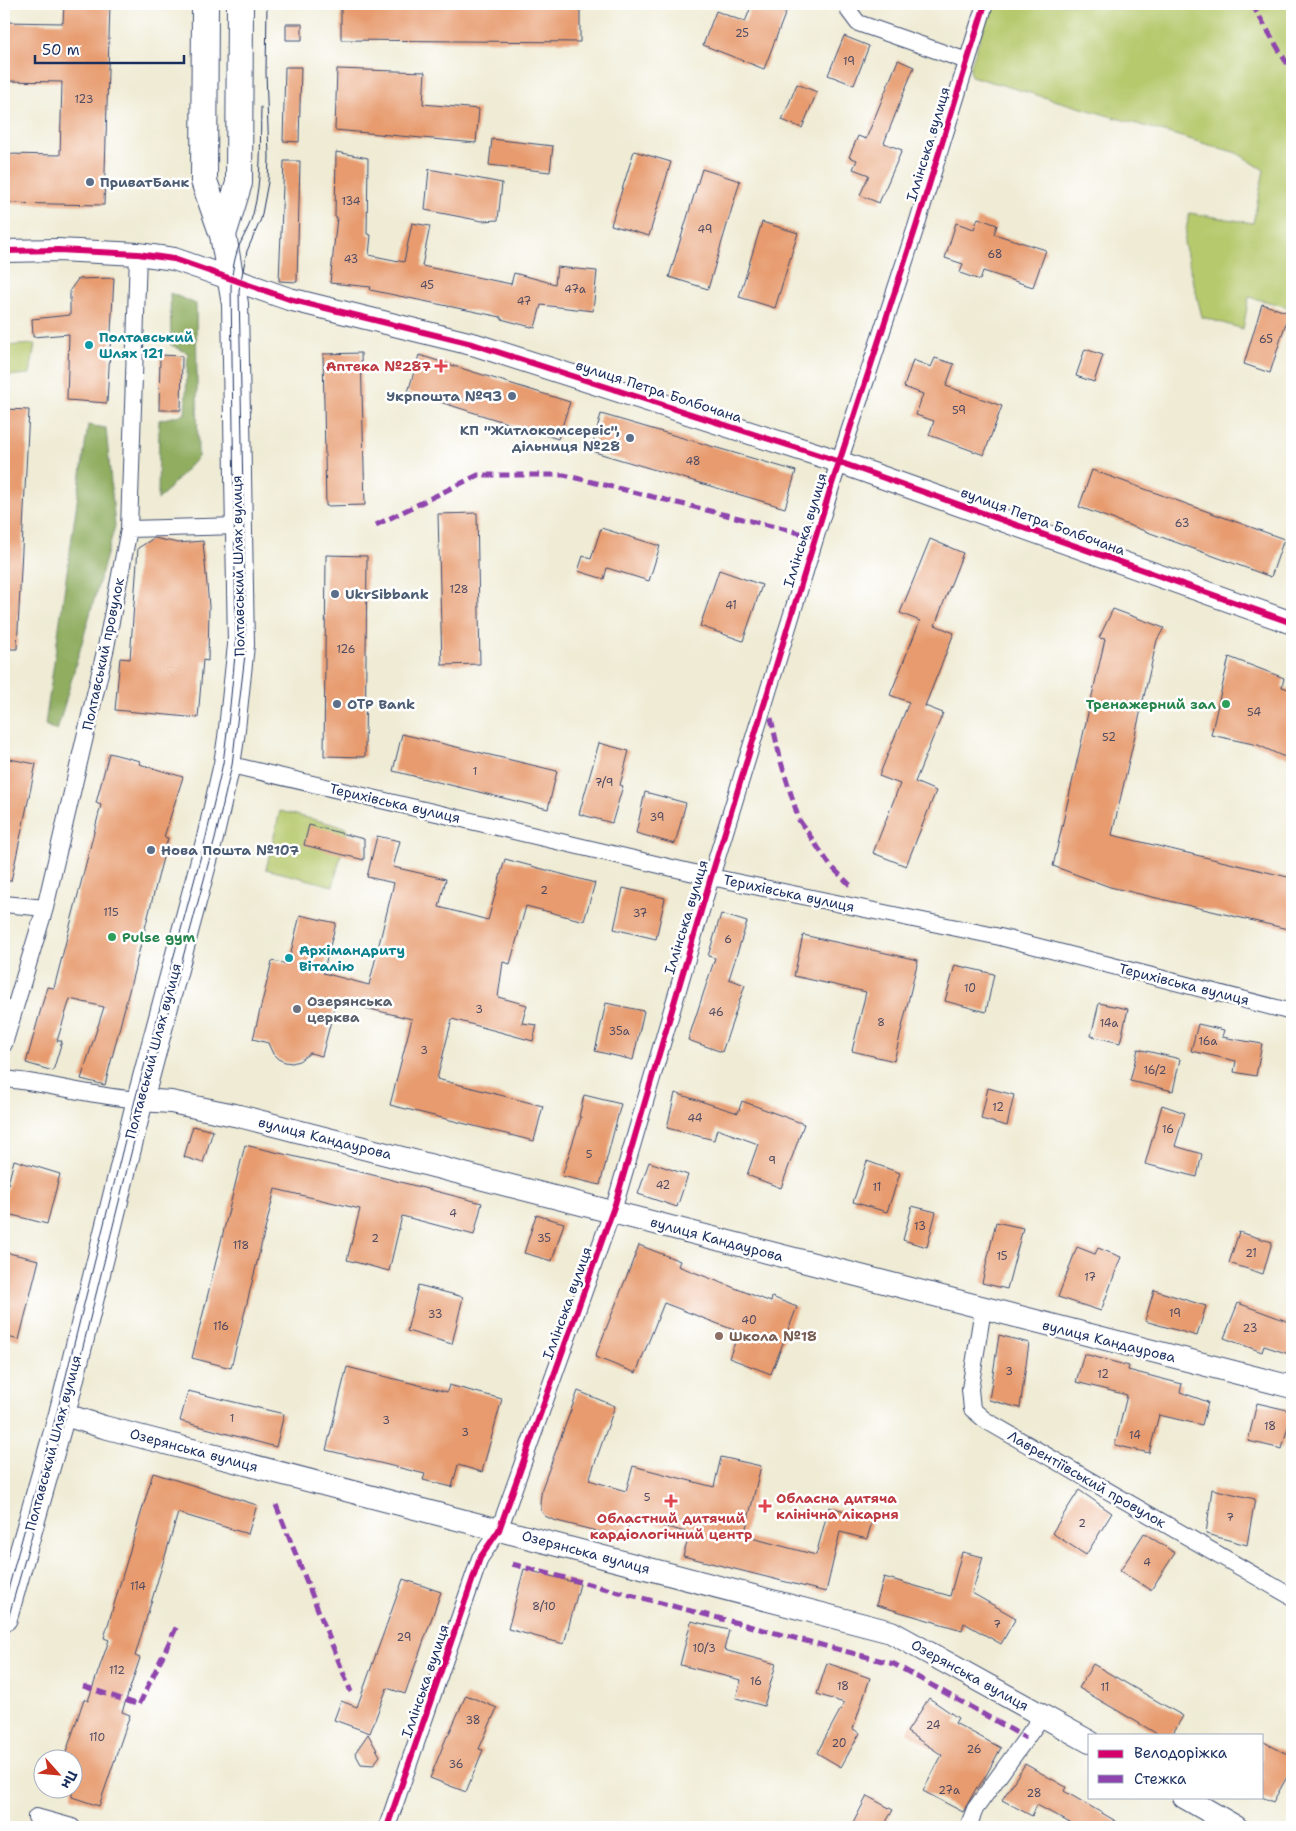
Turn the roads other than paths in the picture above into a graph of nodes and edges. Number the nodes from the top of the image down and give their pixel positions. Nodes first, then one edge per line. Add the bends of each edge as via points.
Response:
1 (205, 4) edge
2 (240, 4) edge
3 (849, 4) edge
4 (985, 4) edge
5 (967, 61) junction
6 (223, 235) junction
7 (4, 252) edge
8 (138, 254) junction
9 (231, 280) junction
10 (839, 462) junction
11 (239, 526) junction
12 (129, 529) junction
13 (1292, 623) edge
14 (227, 764) junction
15 (711, 877) junction
16 (4, 904) edge
17 (45, 908) junction
18 (1292, 1012) edge
19 (4, 1044) edge
20 (4, 1079) edge
21 (140, 1100) junction
22 (612, 1212) junction
23 (984, 1309) junction
24 (1292, 1387) edge
25 (62, 1414) junction
26 (499, 1530) junction
27 (1292, 1597) edge
28 (4, 1618) edge
29 (1043, 1715) junction
30 (1088, 1741) edge
31 (1186, 1798) edge
32 (36, 1817) dead end
33 (72, 1827) edge
34 (387, 1827) edge
35 (968, 1827) edge
36 (1236, 1827) edge

1 - 6 main road, Полтавський Шлях вулиця via 204,181
2 - 6 main road, Полтавський Шлях вулиця via 239,183
3 - 5 street via 849,11 858,23
4 - 5 street, Іллінська вулиця
5 - 10 street, Іллінська вулиця
6 - 9 main road, Полтавський Шлях вулиця
7 - 8 street, вулиця Петра Болбочана via 58,250
8 - 9 street, вулиця Петра Болбочана via 174,259
8 - 12 street, Полтавський провулок
9 - 10 street, вулиця Петра Болбочана via 289,300 476,345
9 - 11 main road, Полтавський Шлях вулиця via 235,304
10 - 13 street, вулиця Петра Болбочана
10 - 15 street, Іллінська вулиця
11 - 12 street
11 - 14 main road, Полтавський Шлях вулиця via 241,645
12 - 17 street, Полтавський провулок via 106,647
14 - 15 street, Терихівська вулиця
14 - 21 main road, Полтавський Шлях вулиця
15 - 18 street, Терихівська вулиця via 1000,937
15 - 22 street, Іллінська вулиця
16 - 17 street
17 - 19 street, Полтавський провулок
20 - 21 street
21 - 22 street, вулиця Кандаурова via 171,1102 239,1116
21 - 25 main road, Полтавський Шлях вулиця
22 - 23 street, вулиця Кандаурова
22 - 26 street, Іллінська вулиця
23 - 24 street, вулиця Кандаурова
23 - 27 street, Лаврентіївський провулок via 970,1389 972,1409 985,1420
25 - 26 street, Озерянська вулиця
25 - 28 main road, Полтавський Шлях вулиця
26 - 29 street, Озерянська вулиця via 891,1632
26 - 34 street, Іллінська вулиця via 480,1558
29 - 30 street, Озерянська вулиця
29 - 35 street via 975,1809
31 - 36 street
32 - 33 street

